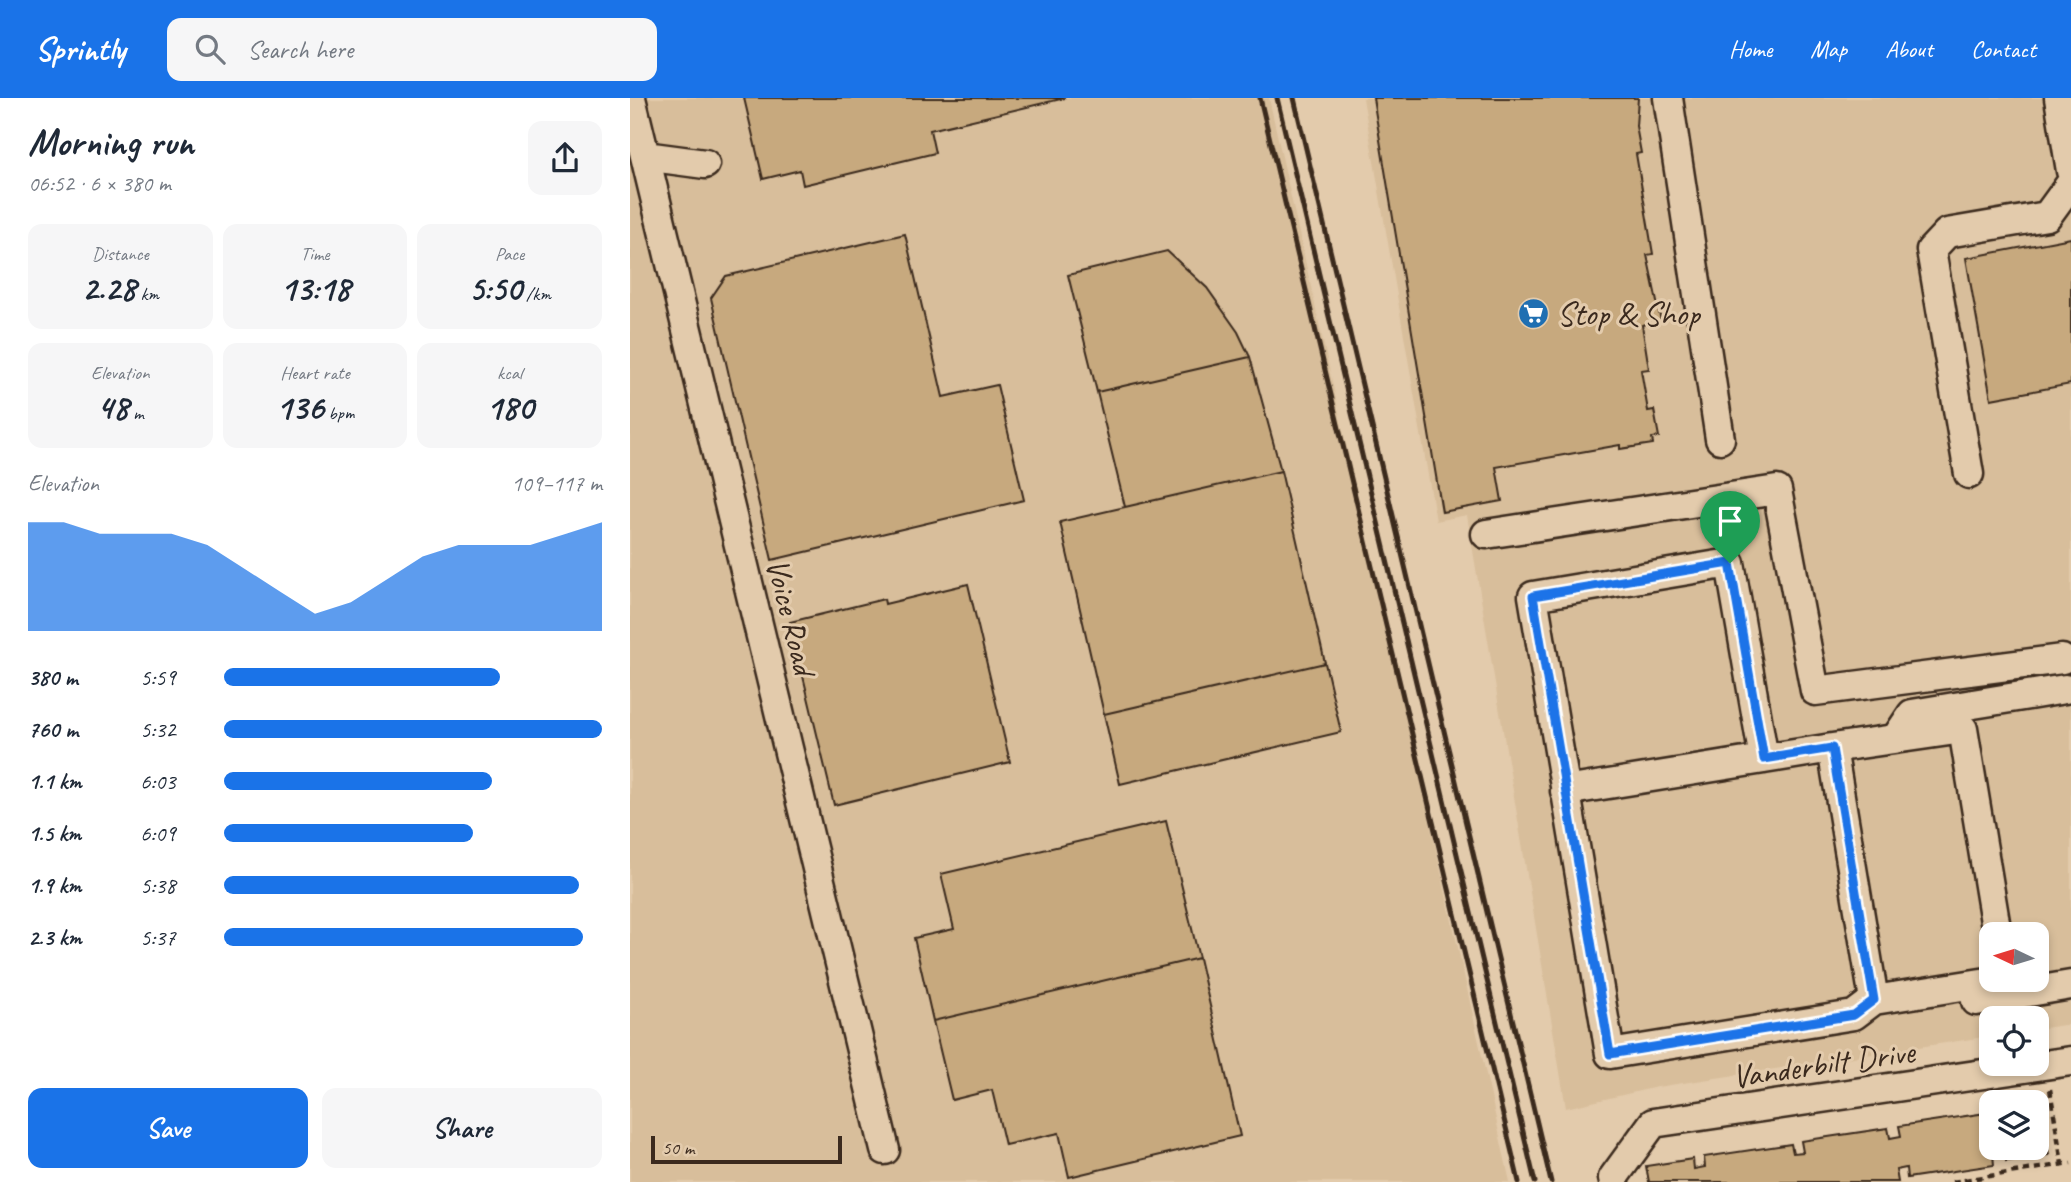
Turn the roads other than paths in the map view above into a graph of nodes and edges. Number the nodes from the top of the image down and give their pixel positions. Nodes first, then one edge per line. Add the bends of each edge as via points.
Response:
1 (1668, 98) edge
2 (2059, 98) edge
3 (631, 101) edge
4 (2068, 129) edge
5 (645, 156) junction
6 (705, 164) dead end
7 (2071, 172) edge
8 (2071, 183) edge
9 (1720, 439) dead end
10 (1969, 474) dead end
11 (1486, 534) dead end
12 (2063, 675) junction
13 (1925, 699) dead end
14 (1896, 738) junction
15 (1832, 748) junction
16 (1764, 759) junction
17 (1565, 791) junction
18 (1995, 922) edge
19 (2071, 969) edge
20 (2049, 972) edge
21 (1979, 983) edge
22 (2071, 985) edge
23 (1874, 1000) junction
24 (1976, 1001) dead end
25 (2071, 1061) edge
26 (885, 1150) dead end
27 (1613, 1180) edge

1 - 9 street
2 - 4 street
3 - 5 street, Voice Road
4 - 7 street
5 - 6 street
5 - 26 street, Voice Road
8 - 10 street via 2047,216 1947,233 1931,250
11 - 12 street via 1777,490 1815,691
12 - 13 street
12 - 14 street via 1912,714
14 - 15 street
14 - 18 street via 1963,729
15 - 16 street
15 - 23 street
16 - 17 street
16 - 17 street via 1730,563 1533,596
17 - 23 street via 1610,1054 1854,1015
19 - 20 street
21 - 23 street
22 - 24 street
25 - 27 street, Vanderbilt Drive via 1653,1123

